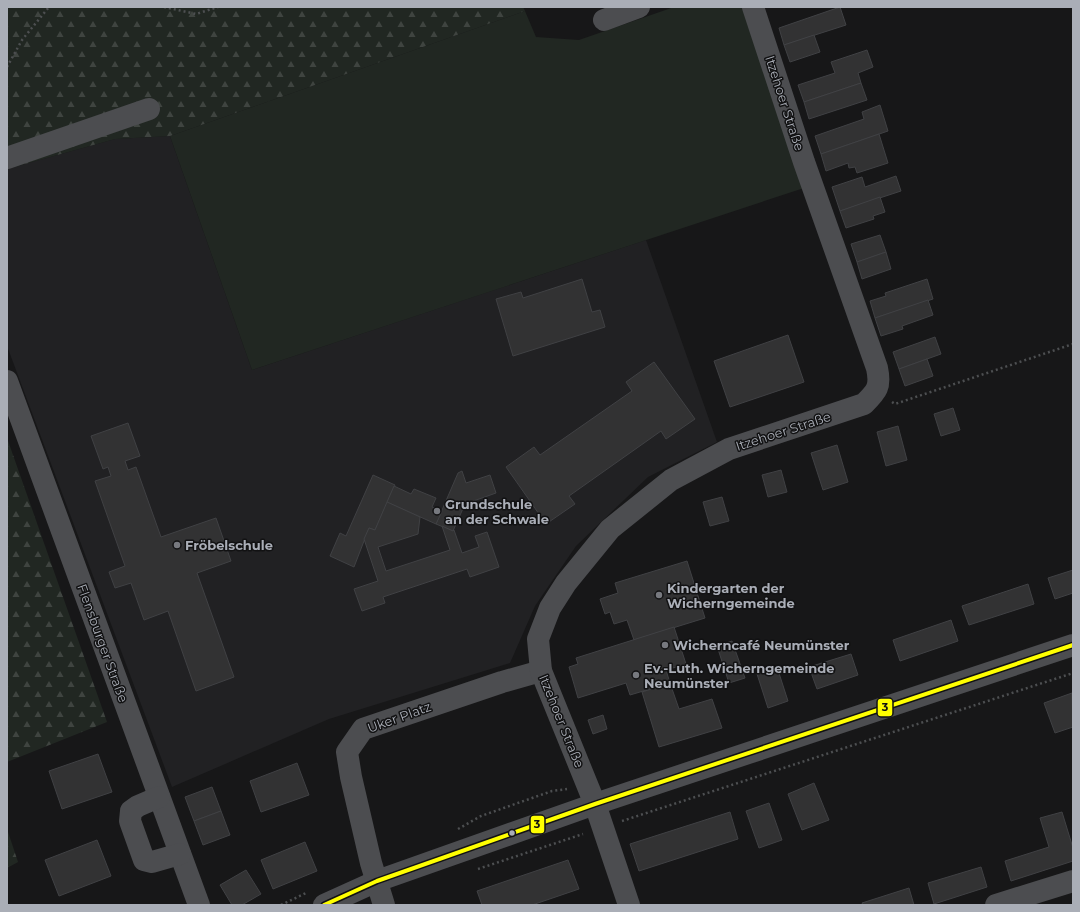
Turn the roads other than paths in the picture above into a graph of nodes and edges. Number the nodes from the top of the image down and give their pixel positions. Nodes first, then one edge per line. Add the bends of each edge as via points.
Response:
1 (639, 7) edge
2 (753, 7) edge
3 (604, 20) dead end
4 (149, 109) dead end
5 (7, 158) edge
6 (7, 380) edge
7 (1073, 645) edge
8 (541, 671) junction
9 (159, 797) junction
10 (595, 804) junction
11 (180, 854) junction
12 (377, 881) junction
13 (1073, 881) edge
14 (199, 905) edge
15 (324, 905) edge
16 (384, 905) edge
17 (629, 905) edge
18 (996, 905) edge

1 - 3 street
2 - 8 street, Itzehoer Straße via 804,162 877,368 880,381 877,391 864,404 729,449 671,480 610,529 566,583 550,608 538,639
4 - 5 street
6 - 9 street, Flensburger Straße
7 - 10 street
8 - 10 street, Itzehoer Straße
8 - 12 street, Uker Platz via 363,729 347,752
9 - 11 street, Flensburger Straße
9 - 11 street via 131,812 130,821 144,860 152,862
10 - 12 street
10 - 17 street, Itzehoer Straße
11 - 14 street, Flensburger Straße
12 - 15 street
12 - 16 street, Uker Platz
13 - 18 street

